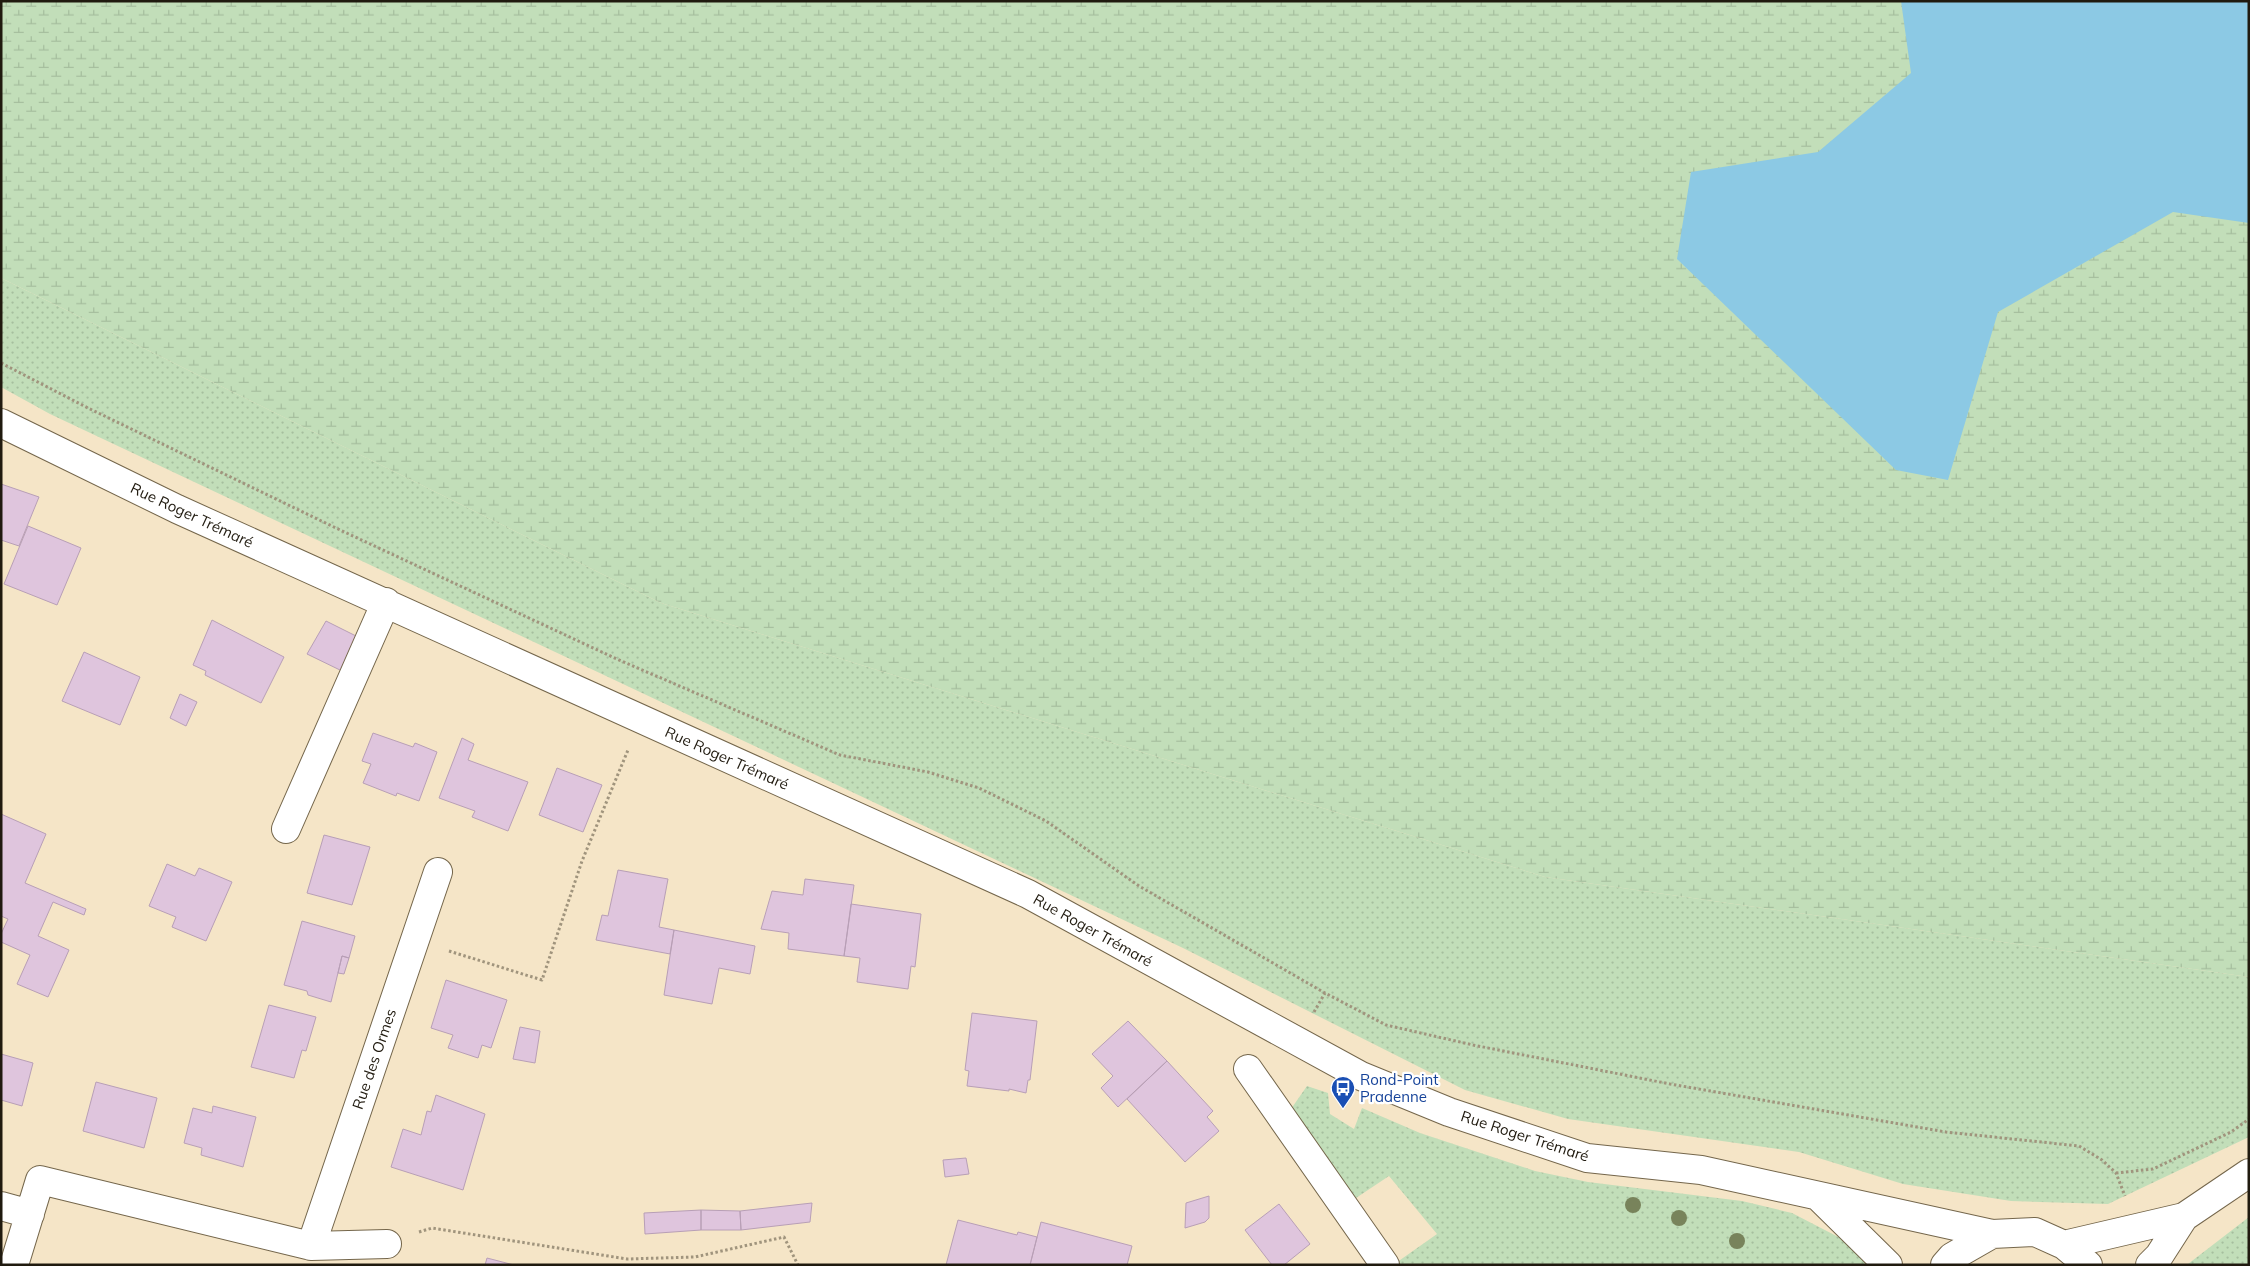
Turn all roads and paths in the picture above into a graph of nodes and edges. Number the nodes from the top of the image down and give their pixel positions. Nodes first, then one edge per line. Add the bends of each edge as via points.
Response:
1 (1, 363) edge
2 (1, 423) edge
3 (386, 602) junction
4 (640, 720) junction
5 (286, 829) dead end
6 (438, 872) dead end
7 (414, 940) junction
8 (1248, 1069) dead end
9 (2249, 1119) edge
10 (2249, 1174) edge
11 (1818, 1196) junction
12 (1, 1206) edge
13 (30, 1214) junction
14 (2184, 1217) junction
15 (1992, 1234) junction
16 (387, 1244) joint
17 (2064, 1245) junction
18 (310, 1246) junction
19 (14, 1265) edge
20 (798, 1265) edge
21 (1385, 1265) edge
22 (1888, 1265) edge
23 (1945, 1265) edge
24 (2088, 1265) edge
25 (2150, 1265) edge

1 - 9 path via 338,529 619,660 840,755 928,772 979,788 1046,822 1139,886 1386,1025 1670,1084 1946,1132 2079,1146 2116,1173 2153,1169 2231,1132
2 - 3 street, Rue Roger Trémaré via 177,509
3 - 4 street, Rue Roger Trémaré
3 - 5 street
4 - 7 path via 582,861 542,980
4 - 11 street, Rue Roger Trémaré via 1028,894 1361,1076 1441,1108 1587,1158 1702,1170
6 - 7 street, Rue des Ormes
7 - 18 street, Rue des Ormes
8 - 21 street
10 - 14 street
11 - 15 street, Rue Roger Trémaré
11 - 22 street
12 - 13 street
13 - 18 street via 40,1180
13 - 19 street
14 - 17 street
14 - 25 street
15 - 17 street via 2035,1232
15 - 23 street via 1952,1257
16 - 18 street
16 - 20 path via 432,1228 627,1259 695,1257 784,1236
17 - 24 street

